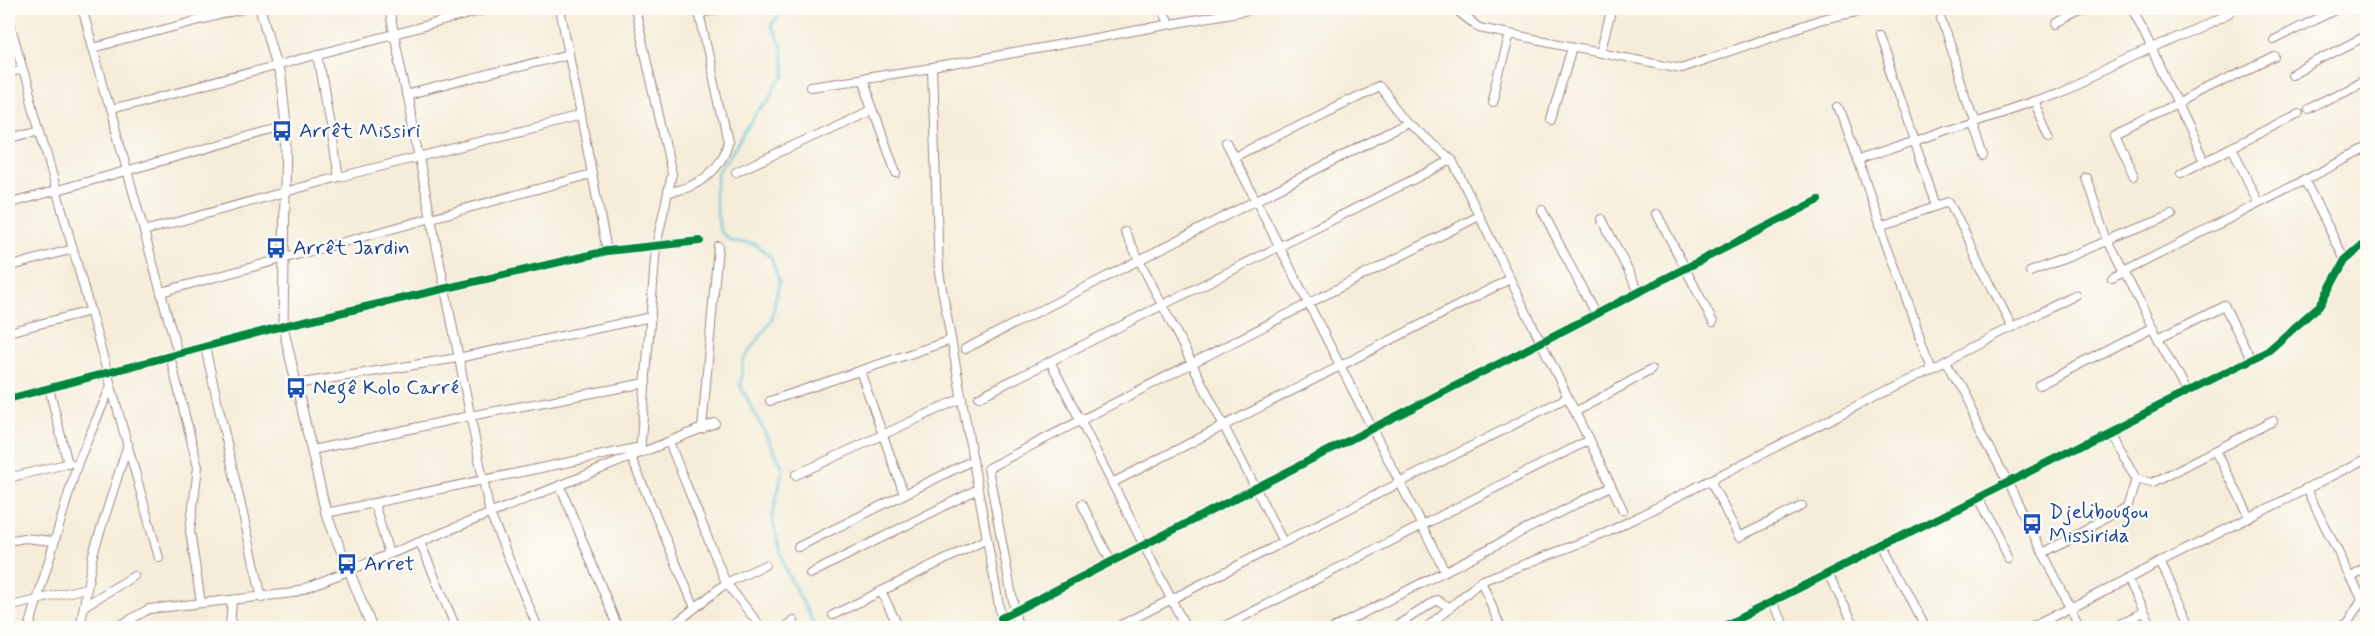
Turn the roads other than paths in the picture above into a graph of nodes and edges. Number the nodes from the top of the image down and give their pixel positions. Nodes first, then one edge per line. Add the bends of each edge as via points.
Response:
1 (82, 8) edge
2 (246, 8) edge
3 (260, 8) edge
4 (389, 8) edge
5 (491, 8) edge
6 (560, 8) edge
7 (634, 8) edge
8 (722, 8) edge
9 (1161, 8) edge
10 (1258, 8) edge
11 (1454, 8) edge
12 (1612, 8) edge
13 (1877, 8) edge
14 (2091, 8) edge
15 (2132, 8) edge
16 (2338, 8) edge
17 (698, 11) edge
18 (2229, 13) dead end
19 (8, 16) edge
20 (1941, 20) dead end
21 (1170, 24) junction
22 (2057, 24) dead end
23 (394, 34) junction
24 (1510, 34) junction
25 (2367, 35) edge
26 (1878, 38) dead end
27 (2274, 40) dead end
28 (1572, 46) junction
29 (93, 48) junction
30 (2151, 49) junction
31 (1600, 52) junction
32 (318, 54) junction
33 (569, 54) junction
34 (2275, 57) dead end
35 (276, 66) junction
36 (932, 68) junction
37 (22, 69) junction
38 (8, 73) edge
39 (2291, 74) dead end
40 (862, 78) junction
41 (2367, 78) edge
42 (811, 86) dead end
43 (406, 96) junction
44 (1492, 101) dead end
45 (2033, 101) junction
46 (2177, 104) junction
47 (1839, 106) dead end
48 (873, 109) junction
49 (2306, 109) dead end
50 (110, 110) junction
51 (2297, 114) dead end
52 (581, 116) junction
53 (1551, 120) dead end
54 (1973, 121) junction
55 (1407, 123) junction
56 (286, 126) junction
57 (40, 130) junction
58 (2049, 137) dead end
59 (8, 139) edge
60 (1226, 141) dead end
61 (1914, 141) junction
62 (2232, 147) junction
63 (2367, 148) edge
64 (1983, 156) dead end
65 (1234, 157) junction
66 (418, 158) junction
67 (1452, 160) junction
68 (1857, 160) junction
69 (2204, 161) junction
70 (127, 171) junction
71 (736, 172) dead end
72 (896, 173) dead end
73 (2181, 173) dead end
74 (592, 174) junction
75 (2134, 176) dead end
76 (339, 177) junction
77 (2087, 178) dead end
78 (2304, 179) junction
79 (56, 190) junction
80 (285, 192) junction
81 (668, 192) junction
82 (1256, 200) junction
83 (1819, 200) dead end
84 (2258, 203) junction
85 (8, 204) edge
86 (1936, 206) junction
87 (1542, 210) dead end
88 (1658, 214) dead end
89 (2172, 215) dead end
90 (1479, 216) junction
91 (430, 218) junction
92 (1602, 219) dead end
93 (1880, 225) junction
94 (144, 231) junction
95 (1125, 232) dead end
96 (2367, 240) edge
97 (700, 241) dead end
98 (2108, 241) junction
99 (656, 246) junction
100 (718, 246) dead end
101 (1279, 246) junction
102 (73, 249) junction
103 (607, 251) junction
104 (284, 258) junction
105 (1139, 260) junction
106 (2345, 260) junction
107 (8, 267) edge
108 (1685, 268) junction
109 (2030, 272) dead end
110 (2124, 272) junction
111 (2112, 278) dead end
112 (1510, 279) junction
113 (445, 289) junction
114 (161, 292) junction
115 (1639, 292) junction
116 (2075, 295) dead end
117 (1309, 304) junction
118 (1162, 305) junction
119 (90, 311) junction
120 (1595, 314) junction
121 (651, 317) junction
122 (1713, 322) dead end
123 (283, 327) junction
124 (2013, 327) junction
125 (2153, 327) junction
126 (8, 333) edge
127 (2158, 338) junction
128 (951, 340) junction
129 (1541, 342) junction
130 (204, 347) junction
131 (965, 349) dead end
132 (174, 355) junction
133 (458, 358) junction
134 (2251, 359) junction
135 (1050, 361) junction
136 (1946, 361) junction
137 (1192, 363) junction
138 (1340, 366) junction
139 (1931, 368) junction
140 (1651, 370) dead end
141 (860, 371) junction
142 (107, 373) junction
143 (646, 383) junction
144 (296, 384) junction
145 (111, 385) junction
146 (2039, 385) dead end
147 (49, 388) junction
148 (2186, 392) junction
149 (979, 397) dead end
150 (1568, 397) junction
151 (962, 398) junction
152 (8, 399) edge
153 (770, 401) dead end
154 (1575, 412) junction
155 (470, 416) junction
156 (1080, 421) junction
157 (2273, 421) dead end
158 (715, 423) dead end
159 (1224, 425) junction
160 (702, 429) junction
161 (1372, 429) junction
162 (2110, 431) junction
163 (883, 435) junction
164 (1589, 440) junction
165 (669, 442) junction
166 (128, 443) junction
167 (312, 450) junction
168 (641, 450) junction
169 (2216, 451) junction
170 (631, 457) junction
171 (2367, 458) edge
172 (973, 460) junction
173 (78, 462) junction
174 (68, 464) junction
175 (796, 475) dead end
176 (8, 478) edge
177 (2136, 479) junction
178 (483, 480) junction
179 (1710, 480) junction
180 (1112, 483) junction
181 (1400, 483) junction
182 (2008, 483) junction
183 (560, 485) junction
184 (1611, 486) junction
185 (1256, 488) junction
186 (978, 489) junction
187 (2306, 489) junction
188 (904, 494) junction
189 (1978, 498) junction
190 (374, 503) junction
191 (1082, 504) dead end
192 (1802, 506) dead end
193 (1623, 510) dead end
194 (326, 513) junction
195 (490, 514) junction
196 (2250, 517) junction
197 (1422, 526) junction
198 (987, 539) junction
199 (8, 541) edge
200 (53, 541) junction
201 (420, 542) junction
202 (1283, 542) junction
203 (1144, 546) junction
204 (1884, 546) junction
205 (798, 547) dead end
206 (2043, 553) junction
207 (389, 554) junction
208 (159, 558) dead end
209 (2009, 559) dead end
210 (1111, 562) junction
211 (2160, 562) junction
212 (765, 565) dead end
213 (2367, 567) edge
214 (348, 571) junction
215 (1445, 572) junction
216 (810, 574) dead end
217 (1828, 574) junction
218 (134, 576) dead end
219 (2351, 578) junction
220 (2127, 579) junction
221 (1481, 581) junction
222 (726, 583) junction
223 (86, 588) junction
224 (882, 591) junction
225 (262, 598) junction
226 (35, 600) junction
227 (232, 600) junction
228 (1171, 600) junction
229 (1772, 602) junction
230 (201, 603) junction
231 (84, 606) junction
232 (8, 607) edge
233 (1449, 607) junction
234 (695, 608) junction
235 (2071, 608) junction
236 (1016, 611) junction
237 (2143, 612) junction
238 (833, 615) dead end
239 (1002, 618) junction
240 (794, 621) dead end
241 (29, 628) edge
242 (80, 628) edge
243 (115, 628) edge
244 (230, 628) edge
245 (372, 628) edge
246 (456, 628) edge
247 (538, 628) edge
248 (618, 628) edge
249 (670, 628) edge
250 (762, 628) edge
251 (784, 628) edge
252 (899, 628) edge
253 (1003, 628) edge
254 (1018, 628) edge
255 (1115, 628) edge
256 (1186, 628) edge
257 (1221, 628) edge
258 (1334, 628) edge
259 (1393, 628) edge
260 (1426, 628) edge
261 (1501, 628) edge
262 (1720, 628) edge
263 (1786, 628) edge
264 (1856, 628) edge
265 (1926, 628) edge
266 (2030, 628) edge
267 (2081, 628) edge
268 (2111, 628) edge
269 (2152, 628) edge
270 (2193, 628) edge
271 (2337, 628) edge

1 - 29 street
2 - 29 street
3 - 35 street
4 - 23 street
5 - 23 street
6 - 33 street
7 - 81 street via 672,174
8 - 17 street
9 - 21 street
10 - 21 street
11 - 24 street via 1479,28
12 - 31 street
13 - 31 street via 1822,19 1681,68
14 - 22 street
15 - 30 street
16 - 27 street
17 - 81 street via 728,142 700,184
18 - 30 street
19 - 37 street
20 - 54 street
21 - 36 street
23 - 32 street
23 - 43 street
24 - 28 street
24 - 44 street
25 - 39 street
26 - 61 street
28 - 31 street
28 - 53 street
29 - 50 street
30 - 45 street
30 - 46 street
32 - 35 street
32 - 76 street
33 - 43 street
33 - 52 street
34 - 46 street
35 - 50 street
35 - 56 street
36 - 40 street
36 - 128 street via 939,272
37 - 38 street
37 - 57 street
40 - 42 street
40 - 48 street
41 - 49 street
43 - 66 street
45 - 54 street
45 - 58 street
46 - 69 street
46 - 75 street via 2114,134
47 - 68 street
48 - 71 street
48 - 72 street
50 - 70 street
51 - 62 street
52 - 66 street
52 - 74 street
54 - 61 street
54 - 64 street
55 - 65 street via 1378,86
55 - 67 street
55 - 82 street
56 - 70 street
56 - 80 street
57 - 59 street
57 - 79 street
60 - 65 street
61 - 68 street
61 - 86 street
62 - 69 street
62 - 84 street
63 - 78 street
65 - 82 street
66 - 76 street
66 - 91 street
67 - 90 street
67 - 101 street
68 - 93 street
69 - 73 street
70 - 79 street
70 - 94 street
74 - 91 street
74 - 103 street
76 - 80 street
77 - 98 street
78 - 84 street
78 - 106 street
79 - 85 street
79 - 102 street
80 - 94 street
80 - 104 street
81 - 99 street
82 - 101 street
82 - 105 street
83 - 108 street
84 - 110 street
86 - 93 street
86 - 124 street via 1949,202
87 - 120 street
88 - 108 street
89 - 98 street
90 - 112 street
90 - 117 street
91 - 104 street
91 - 113 street
92 - 115 street
93 - 139 street
94 - 114 street
95 - 105 street
96 - 106 street
97 - 99 street
98 - 109 street
98 - 110 street
99 - 103 street
99 - 121 street
100 - 160 street
101 - 117 street
101 - 118 street
102 - 107 street
102 - 119 street
103 - 113 street
104 - 114 street
104 - 123 street
105 - 118 street
105 - 131 street
106 - 134 street via 2320,305 2268,351
108 - 115 street
108 - 122 street
110 - 111 street
110 - 125 street
112 - 129 street
112 - 138 street
113 - 123 street
113 - 133 street
114 - 132 street
115 - 120 street
116 - 124 street
117 - 137 street
117 - 138 street
118 - 135 street
118 - 137 street
119 - 126 street
119 - 142 street
120 - 129 street
121 - 133 street
121 - 143 street
123 - 130 street
123 - 144 street
124 - 136 street
125 - 127 street
125 - 146 street
127 - 134 street via 2224,305
127 - 148 street
128 - 141 street
128 - 151 street
129 - 150 street
129 - 161 street
130 - 132 street
130 - 225 street
132 - 142 street
132 - 230 street via 198,467 190,531
133 - 144 street
133 - 155 street
134 - 148 street
135 - 149 street
135 - 156 street
136 - 139 street
136 - 182 street
137 - 156 street
137 - 159 street
138 - 159 street
138 - 161 street
139 - 179 street
140 - 154 street
141 - 153 street
141 - 163 street
142 - 145 street
142 - 147 street
143 - 155 street
143 - 168 street
144 - 167 street
145 - 166 street
145 - 173 street
147 - 152 street
147 - 174 street
148 - 162 street
150 - 154 street
150 - 181 street
151 - 163 street
151 - 172 street
154 - 164 street
155 - 167 street
155 - 178 street
156 - 180 street
156 - 236 street via 988,468
157 - 169 street
158 - 160 street
159 - 180 street
159 - 185 street
160 - 165 street
161 - 181 street
161 - 185 street
162 - 177 street
162 - 182 street
163 - 175 street
163 - 188 street
164 - 184 street
164 - 197 street
165 - 168 street
165 - 222 street
166 - 208 street
166 - 223 street
167 - 194 street
168 - 170 street
168 - 178 street
169 - 177 street via 2152,483
169 - 196 street
170 - 183 street
170 - 234 street
171 - 187 street
172 - 186 street
172 - 188 street
173 - 174 street
173 - 200 street
174 - 176 street
177 - 206 street via 2127,508
178 - 190 street
178 - 195 street
179 - 192 street via 1739,537
179 - 221 street via 1606,533
180 - 203 street
181 - 197 street
181 - 202 street
182 - 189 street
182 - 206 street
183 - 195 street
183 - 248 street
184 - 193 street
184 - 215 street
185 - 202 street
185 - 203 street
186 - 198 street
186 - 216 street
187 - 196 street
187 - 219 street
188 - 205 street
189 - 204 street
189 - 209 street
190 - 194 street
190 - 207 street
191 - 210 street
194 - 214 street
195 - 201 street
195 - 247 street
196 - 211 street
197 - 215 street
197 - 257 street
198 - 224 street
198 - 239 street
199 - 200 street
200 - 226 street
201 - 207 street
201 - 246 street
202 - 228 street
203 - 210 street
203 - 228 street
204 - 217 street
204 - 265 street
206 - 235 street
207 - 214 street
210 - 236 street
211 - 220 street
211 - 270 street
212 - 222 street
213 - 219 street
214 - 225 street via 292,593
214 - 245 street
215 - 258 street
217 - 229 street
217 - 264 street
218 - 231 street
219 - 271 street via 2362,599 2347,623
220 - 235 street
220 - 237 street
221 - 233 street
221 - 261 street
222 - 234 street
222 - 250 street
223 - 226 street
223 - 231 street
224 - 238 street
224 - 252 street
225 - 227 street
226 - 232 street
226 - 241 street
227 - 230 street
227 - 244 street
228 - 255 street
228 - 256 street
229 - 262 street
229 - 263 street
230 - 243 street via 149,609
231 - 242 street
233 - 259 street via 1437,600
233 - 260 street
234 - 249 street
235 - 266 street
235 - 267 street
236 - 239 street
236 - 254 street
237 - 268 street
237 - 269 street
239 - 253 street
240 - 251 street

